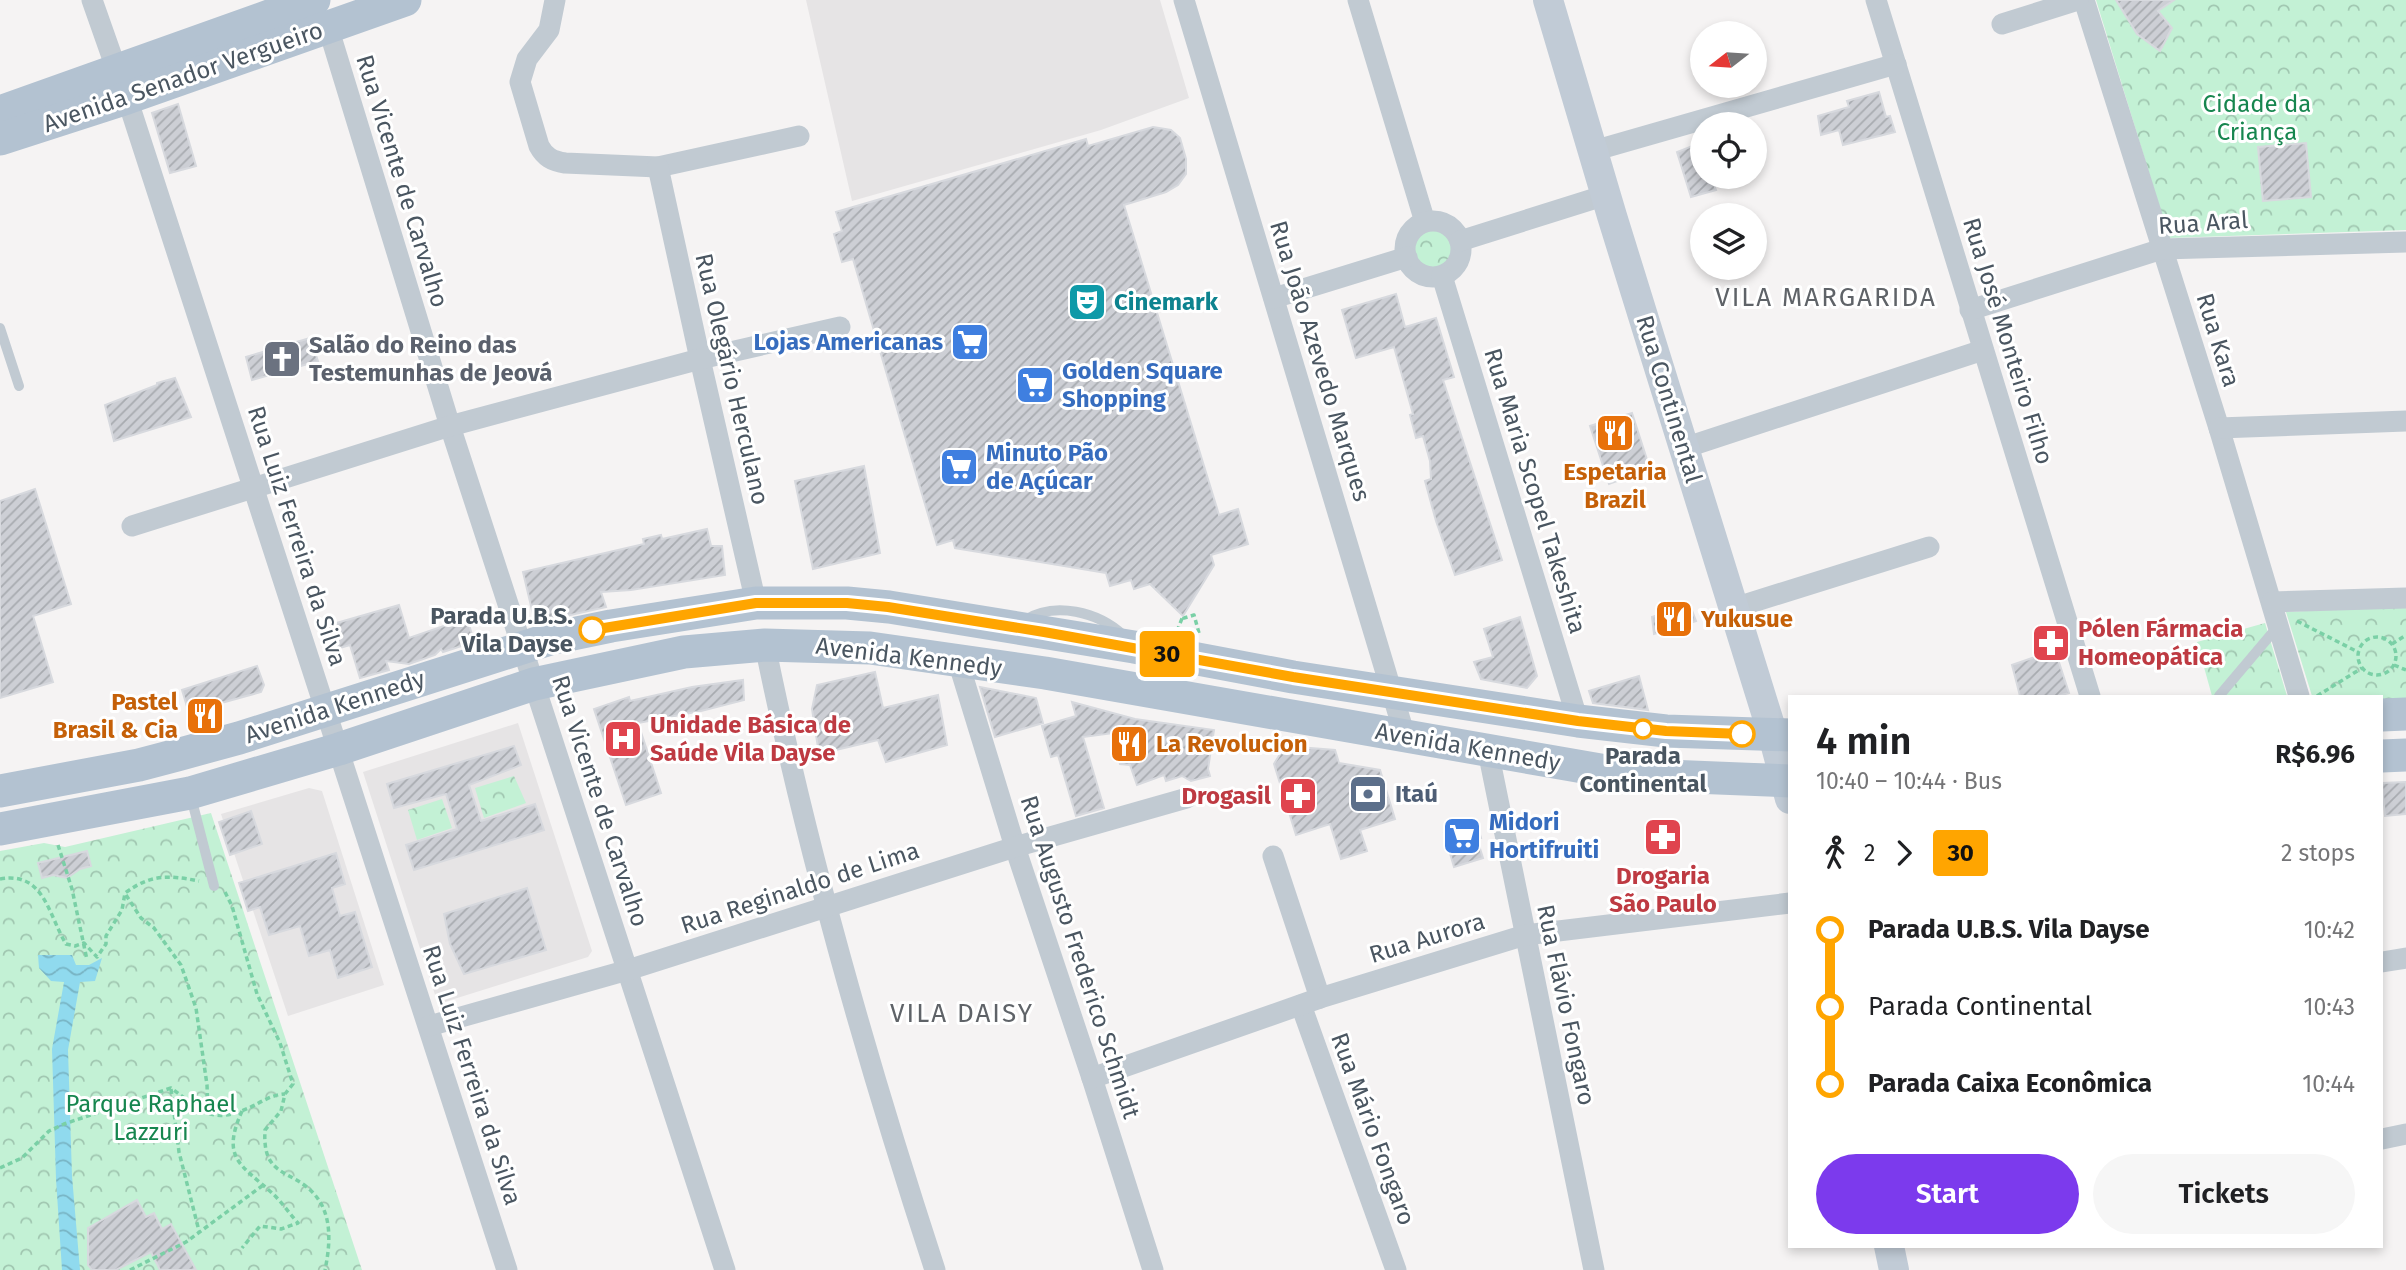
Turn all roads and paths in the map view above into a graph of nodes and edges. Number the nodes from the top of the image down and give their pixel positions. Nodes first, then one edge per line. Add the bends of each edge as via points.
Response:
1 (92, 0) edge
2 (405, 0) edge
3 (555, 0) edge
4 (1184, 0) edge
5 (1358, 0) edge
6 (1548, 0) edge
7 (1876, 0) edge
8 (2078, 0) edge
9 (2084, 0) edge
10 (321, 13) edge
11 (2002, 24) dead end
12 (1896, 64) junction
13 (122, 84) junction
14 (0, 112) edge
15 (799, 136) dead end
16 (0, 139) edge
17 (1593, 152) junction
18 (659, 167) junction
19 (1606, 195) junction
20 (1425, 222) junction
21 (1460, 241) junction
22 (2406, 242) edge
23 (2162, 249) junction
24 (1407, 257) junction
25 (1442, 276) junction
26 (1274, 298) junction
27 (1970, 310) junction
28 (840, 327) dead end
29 (0, 328) edge
30 (1983, 350) junction
31 (700, 359) junction
32 (19, 386) dead end
33 (2406, 421) edge
34 (450, 426) junction
35 (2219, 428) junction
36 (1684, 448) junction
37 (254, 488) junction
38 (132, 526) dead end
39 (1929, 547) dead end
40 (2406, 598) edge
41 (756, 603) junction
42 (1734, 608) junction
43 (2275, 612) junction
44 (1183, 615) dead end
45 (2406, 635) edge
46 (1201, 637) dead end
47 (2392, 644) junction
48 (765, 645) junction
49 (522, 647) junction
50 (2358, 652) junction
51 (958, 661) junction
52 (2394, 665) junction
53 (2362, 668) junction
54 (2406, 670) edge
55 (534, 684) junction
56 (1392, 693) junction
57 (2091, 695) edge
58 (2220, 695) edge
59 (2299, 695) edge
60 (2317, 695) edge
61 (325, 710) junction
62 (2406, 714) edge
63 (2383, 715) edge
64 (1578, 721) junction
65 (1782, 735) edge
66 (1405, 736) junction
67 (339, 749) junction
68 (1488, 751) junction
69 (2406, 755) edge
70 (2383, 756) edge
71 (1788, 780) edge
72 (1788, 787) edge
73 (0, 792) edge
74 (190, 793) junction
75 (1187, 798) dead end
76 (47, 820) junction
77 (0, 828) edge
78 (1015, 847) junction
79 (1273, 856) dead end
80 (0, 879) edge
81 (214, 886) junction
82 (125, 893) junction
83 (1788, 903) edge
84 (826, 907) junction
85 (1525, 934) junction
86 (84, 943) junction
87 (2406, 958) edge
88 (87, 960) dead end
89 (2383, 962) edge
90 (628, 970) junction
91 (1311, 1002) junction
92 (429, 1026) junction
93 (1092, 1078) junction
94 (171, 1088) junction
95 (285, 1094) junction
96 (242, 1111) junction
97 (208, 1114) junction
98 (2406, 1134) edge
99 (2383, 1139) edge
100 (0, 1168) edge
101 (262, 1186) junction
102 (199, 1231) junction
103 (242, 1248) dead end
104 (1889, 1248) edge
105 (130, 1270) edge
106 (325, 1270) edge
107 (507, 1270) edge
108 (725, 1270) edge
109 (935, 1270) edge
110 (1153, 1270) edge
111 (1396, 1270) edge
112 (1594, 1270) edge
113 (1894, 1270) edge

1 - 13 street, Rua Luiz Ferreira da Silva
2 - 10 main road, Avenida Senador Vergueiro
3 - 18 street via 549,30 527,59 520,82 543,154 565,163
4 - 26 street, Rua João Azevedo Marques
5 - 20 street
6 - 17 street, Rua Continental
7 - 12 street, Rua José Monteiro Filho
8 - 11 street
9 - 23 street, Rua Kara
10 - 13 main road, Avenida Senador Vergueiro
10 - 34 street, Rua Vicente de Carvalho
12 - 17 street
12 - 27 street, Rua José Monteiro Filho
13 - 14 main road, Avenida Senador Vergueiro
13 - 16 main road, Avenida Senador Vergueiro
13 - 37 street, Rua Luiz Ferreira da Silva
15 - 18 street
17 - 19 street, Rua Continental
18 - 31 street, Rua Olegário Herculano
19 - 21 street
19 - 36 street, Rua Continental
20 - 21 street via 1443,222
20 - 24 street via 1411,232
21 - 25 street via 1456,266
22 - 23 street, Rua Aral
23 - 27 street, Rua Aral
23 - 35 street, Rua Kara
24 - 25 street via 1424,276
24 - 26 street
25 - 64 street, Rua Maria Scopel Takeshita
26 - 56 street, Rua João Azevedo Marques
27 - 30 street, Rua José Monteiro Filho
28 - 31 street
29 - 32 lane
30 - 36 street
30 - 57 street, Rua José Monteiro Filho
31 - 34 street
31 - 41 street, Rua Olegário Herculano
33 - 35 street
34 - 37 street
34 - 49 street, Rua Vicente de Carvalho
35 - 43 street, Rua Kara
36 - 42 street, Rua Continental
37 - 38 street
37 - 61 street, Rua Luiz Ferreira da Silva
39 - 42 street
40 - 43 street
41 - 49 main road, Avenida Kennedy via 611,626
41 - 56 main road, Avenida Kennedy via 861,604
42 - 65 street, Rua Continental
43 - 50 path
43 - 58 lane
43 - 59 street, Rua Kara
44 - 46 path via 1194,615
45 - 47 path
47 - 50 path via 2383,637 2372,637
47 - 52 path
48 - 51 main road, Avenida Kennedy via 870,648
48 - 55 main road, Avenida Kennedy via 684,652
48 - 84 street
49 - 55 street, Rua Vicente de Carvalho
49 - 61 main road, Avenida Kennedy
50 - 53 path
51 - 66 main road, Avenida Kennedy
51 - 78 street, Rua Augusto Frederico Schmidt
52 - 53 path via 2376,675
52 - 54 path
53 - 60 path
55 - 67 main road, Avenida Kennedy
55 - 90 street, Rua Vicente de Carvalho
56 - 64 main road, Avenida Kennedy
56 - 66 street, Rua João Azevedo Marques
61 - 67 street, Rua Luiz Ferreira da Silva
61 - 73 main road, Avenida Kennedy via 139,765
62 - 63 main road
64 - 65 main road, Avenida Kennedy via 1666,731
65 - 71 street, Rua Continental
66 - 68 main road, Avenida Kennedy
67 - 74 main road, Avenida Kennedy
67 - 92 street, Rua Luiz Ferreira da Silva
68 - 72 main road, Avenida Kennedy via 1643,775
68 - 85 street, Rua Flávio Fongaro
69 - 70 main road
74 - 76 main road, Avenida Kennedy
74 - 81 lane
75 - 78 street, Rua Reginaldo de Lima
76 - 77 main road, Avenida Kennedy
76 - 86 path via 63,857
78 - 84 street, Rua Reginaldo de Lima
78 - 93 street, Rua Augusto Frederico Schmidt
79 - 91 street, Rua Mário Fongaro
80 - 86 path via 21,878 33,884 66,944
81 - 82 path via 187,878 157,878 141,881
81 - 95 path via 229,897 257,994 281,1043 293,1084
82 - 86 path via 122,910 97,957
82 - 97 path via 181,965 196,1008
83 - 85 street, Rua Aurora
84 - 90 street, Rua Reginaldo de Lima
84 - 109 street
85 - 91 street, Rua Aurora
85 - 112 street, Rua Flávio Fongaro
86 - 88 path
87 - 89 street
90 - 92 street, Rua Reginaldo de Lima
90 - 108 street, Rua Vicente de Carvalho
91 - 93 street, Rua Aurora
91 - 111 street, Rua Mário Fongaro
92 - 107 street, Rua Luiz Ferreira da Silva
93 - 110 street, Rua Augusto Frederico Schmidt
94 - 97 path
94 - 100 path via 49,1131 22,1158
94 - 102 path via 179,1152
95 - 96 path
95 - 106 path via 281,1111 265,1130 266,1153 280,1173 316,1196 330,1234
96 - 97 path via 218,1117
96 - 101 path via 233,1133 237,1162
98 - 99 street
101 - 102 path
101 - 103 path via 298,1223 281,1229 260,1226
102 - 105 path
104 - 113 street

